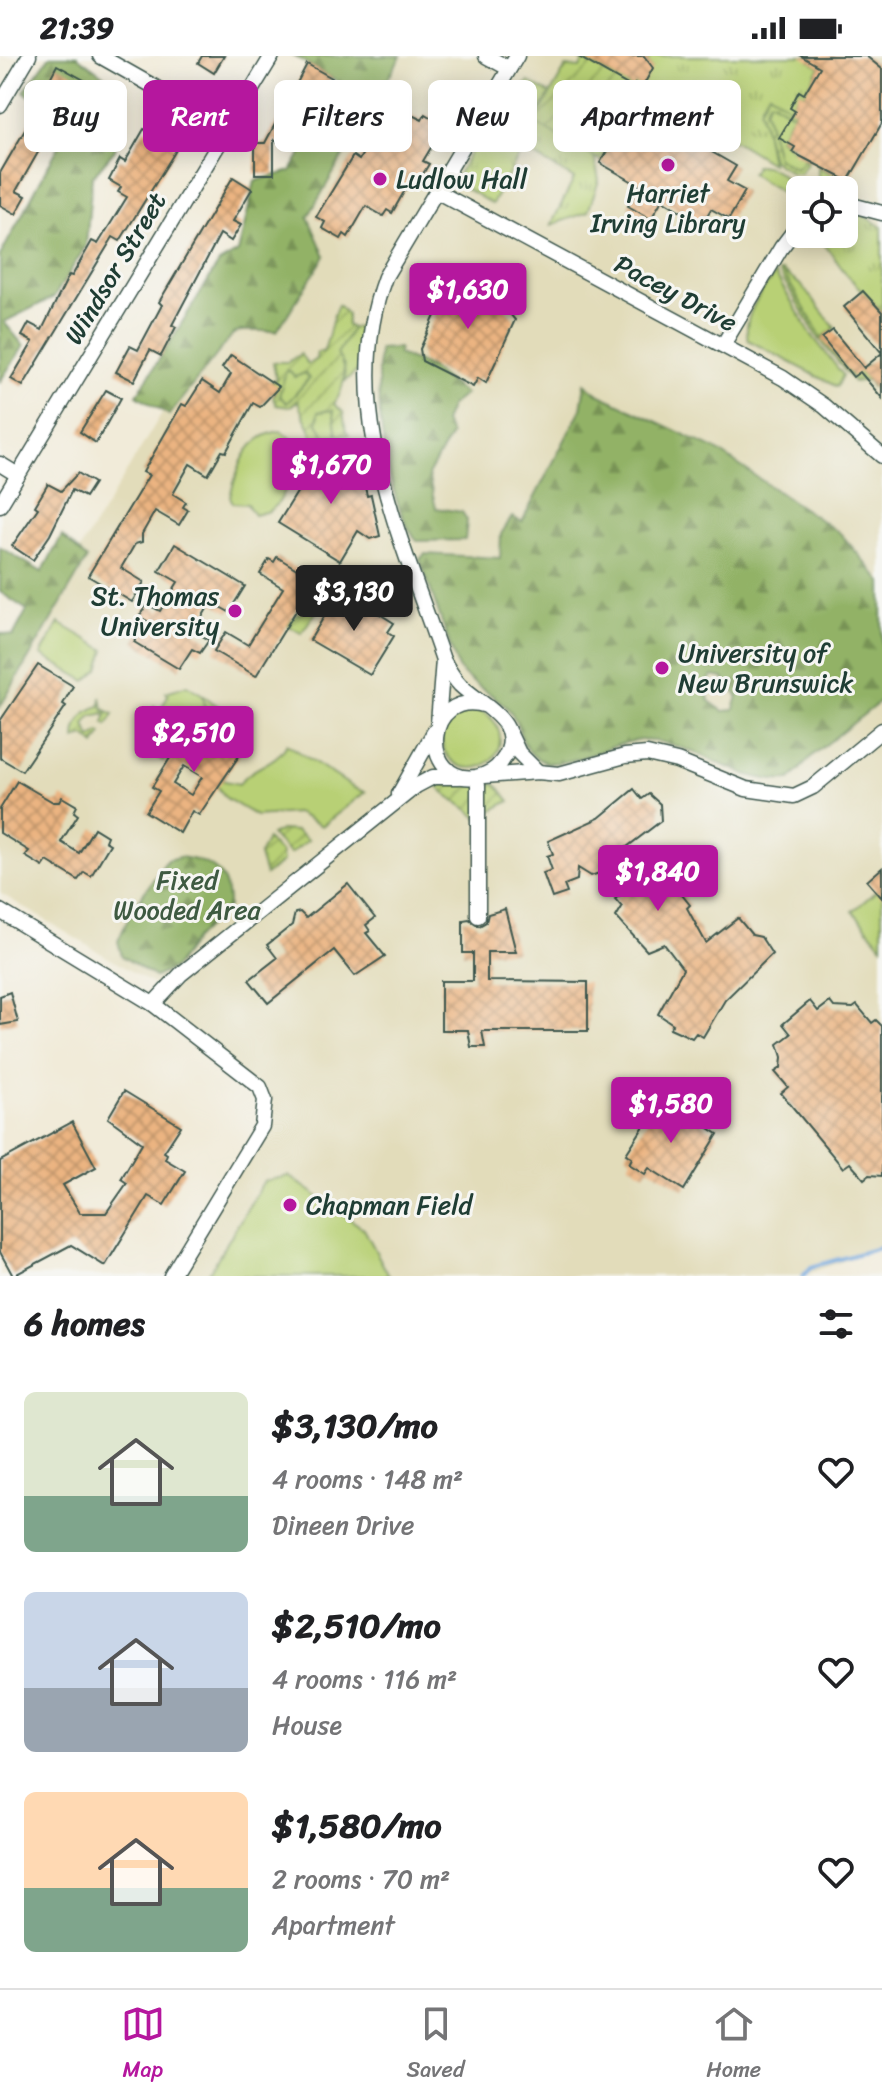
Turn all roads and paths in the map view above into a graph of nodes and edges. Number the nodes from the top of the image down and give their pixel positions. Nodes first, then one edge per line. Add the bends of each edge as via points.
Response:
1 (29, 56) edge
2 (100, 56) edge
3 (272, 56) edge
4 (486, 56) edge
5 (512, 62) edge
6 (143, 80) edge
7 (257, 80) edge
8 (0, 105) edge
9 (213, 152) edge
10 (436, 191) junction
11 (858, 207) edge
12 (882, 213) edge
13 (786, 241) edge
14 (723, 345) junction
15 (882, 456) edge
16 (0, 464) edge
17 (18, 475) junction
18 (0, 505) edge
19 (443, 660) junction
20 (487, 706) junction
21 (438, 726) junction
22 (507, 728) junction
23 (882, 730) edge
24 (538, 772) junction
25 (474, 780) junction
26 (395, 801) junction
27 (0, 911) edge
28 (478, 916) dead end
29 (153, 1004) junction
30 (171, 1276) edge

1 - 8 street
2 - 6 street
3 - 7 street, Windsor Street
4 - 5 street
5 - 10 street
9 - 17 street, Windsor Street
10 - 14 street, Pacey Drive
10 - 19 street via 385,277 374,313 367,378 378,460
11 - 12 street
13 - 14 street
14 - 15 street, Pacey Drive via 824,406
16 - 17 street
17 - 18 street, Windsor Street
19 - 20 street via 458,683
19 - 21 street
20 - 21 street via 463,704
20 - 22 street
21 - 25 street via 439,758 454,773
21 - 26 street
22 - 24 street via 519,753
22 - 25 street via 506,755 495,769
23 - 24 street via 813,787 794,796 746,789 647,754 559,774
24 - 25 street
25 - 26 street via 433,777
25 - 28 street
26 - 29 street via 181,974
27 - 29 street
29 - 30 street via 260,1087 265,1100 262,1126

